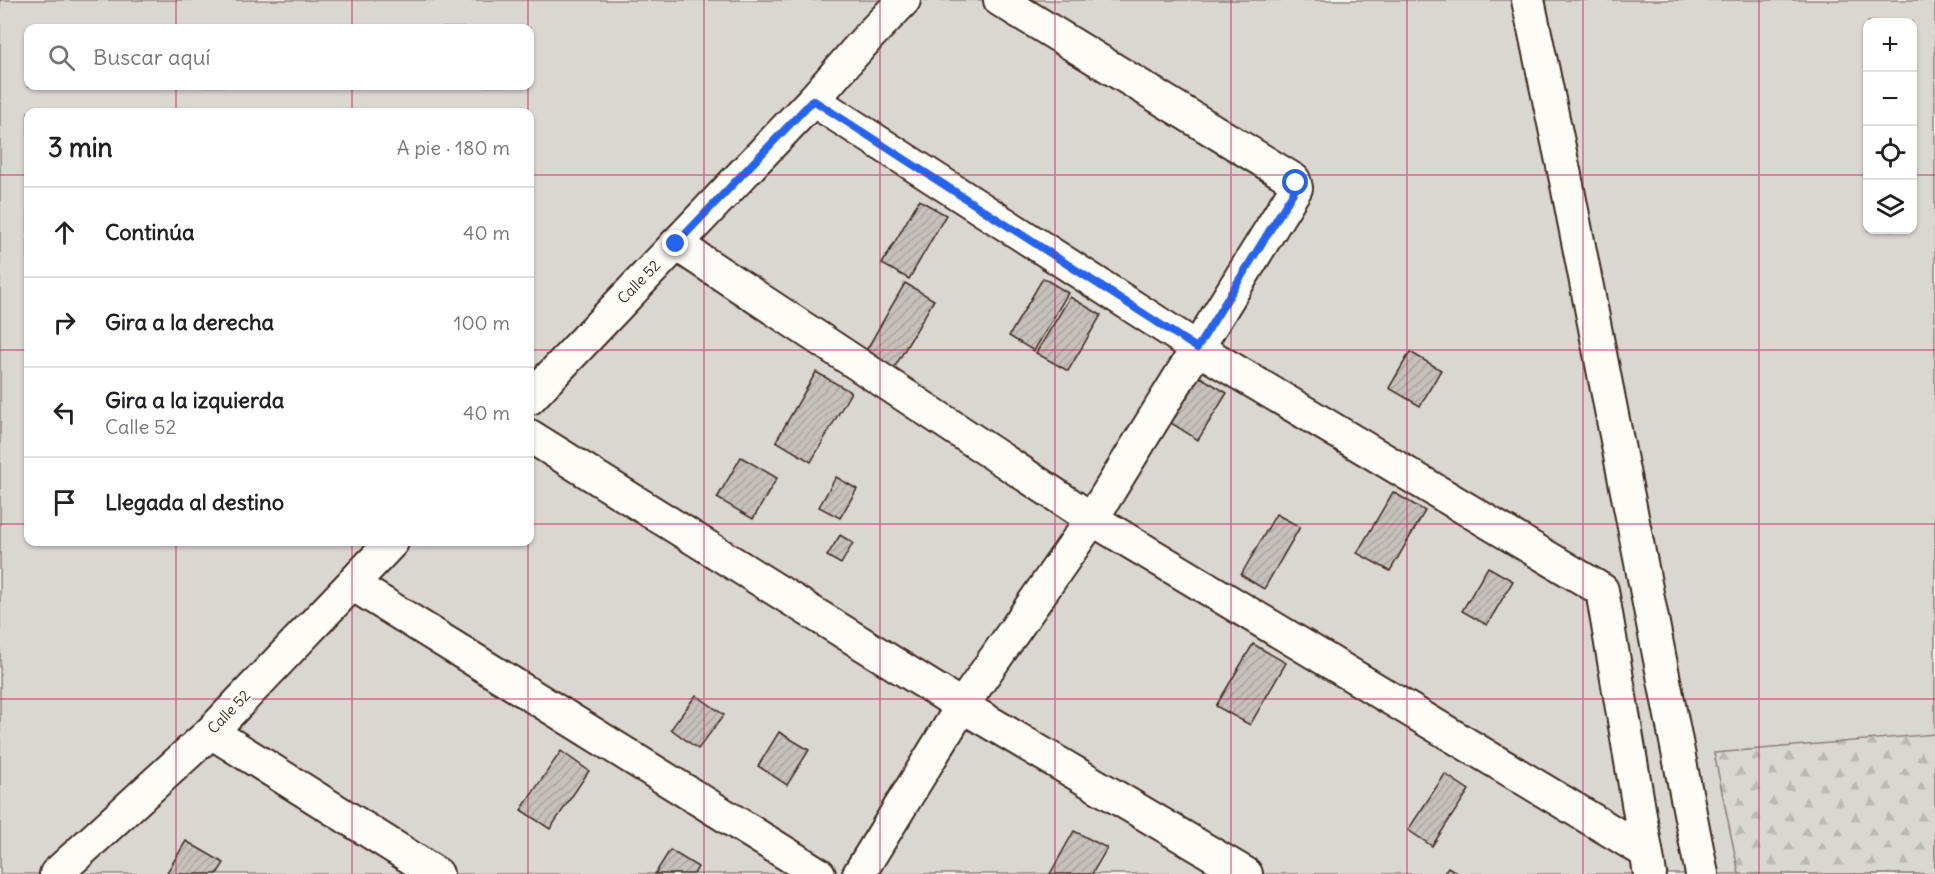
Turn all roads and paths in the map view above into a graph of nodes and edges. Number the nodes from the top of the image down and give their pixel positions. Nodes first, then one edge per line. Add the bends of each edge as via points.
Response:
1 (904, 0) edge
2 (1000, 0) edge
3 (1528, 0) edge
4 (813, 100) junction
5 (676, 244) junction
6 (1197, 348) junction
7 (534, 394) edge
8 (534, 438) edge
9 (1092, 519) junction
10 (388, 546) edge
11 (352, 584) junction
12 (962, 706) junction
13 (211, 732) junction
14 (1648, 863) edge
15 (56, 874) edge
16 (437, 874) edge
17 (819, 874) edge
18 (859, 874) edge
19 (1246, 874) edge
20 (1702, 874) edge

1 - 4 street, Calle 52
2 - 6 street via 1294,180 1296,188
3 - 20 street
4 - 5 street, Calle 52
4 - 6 street
5 - 7 street, Calle 52
5 - 9 street
6 - 9 street
6 - 14 street via 1602,590
8 - 12 street
9 - 12 street
9 - 14 street
10 - 11 street, Calle 52
11 - 13 street, Calle 52
11 - 17 street
12 - 18 street
12 - 19 street
13 - 15 street, Calle 52
13 - 16 street

